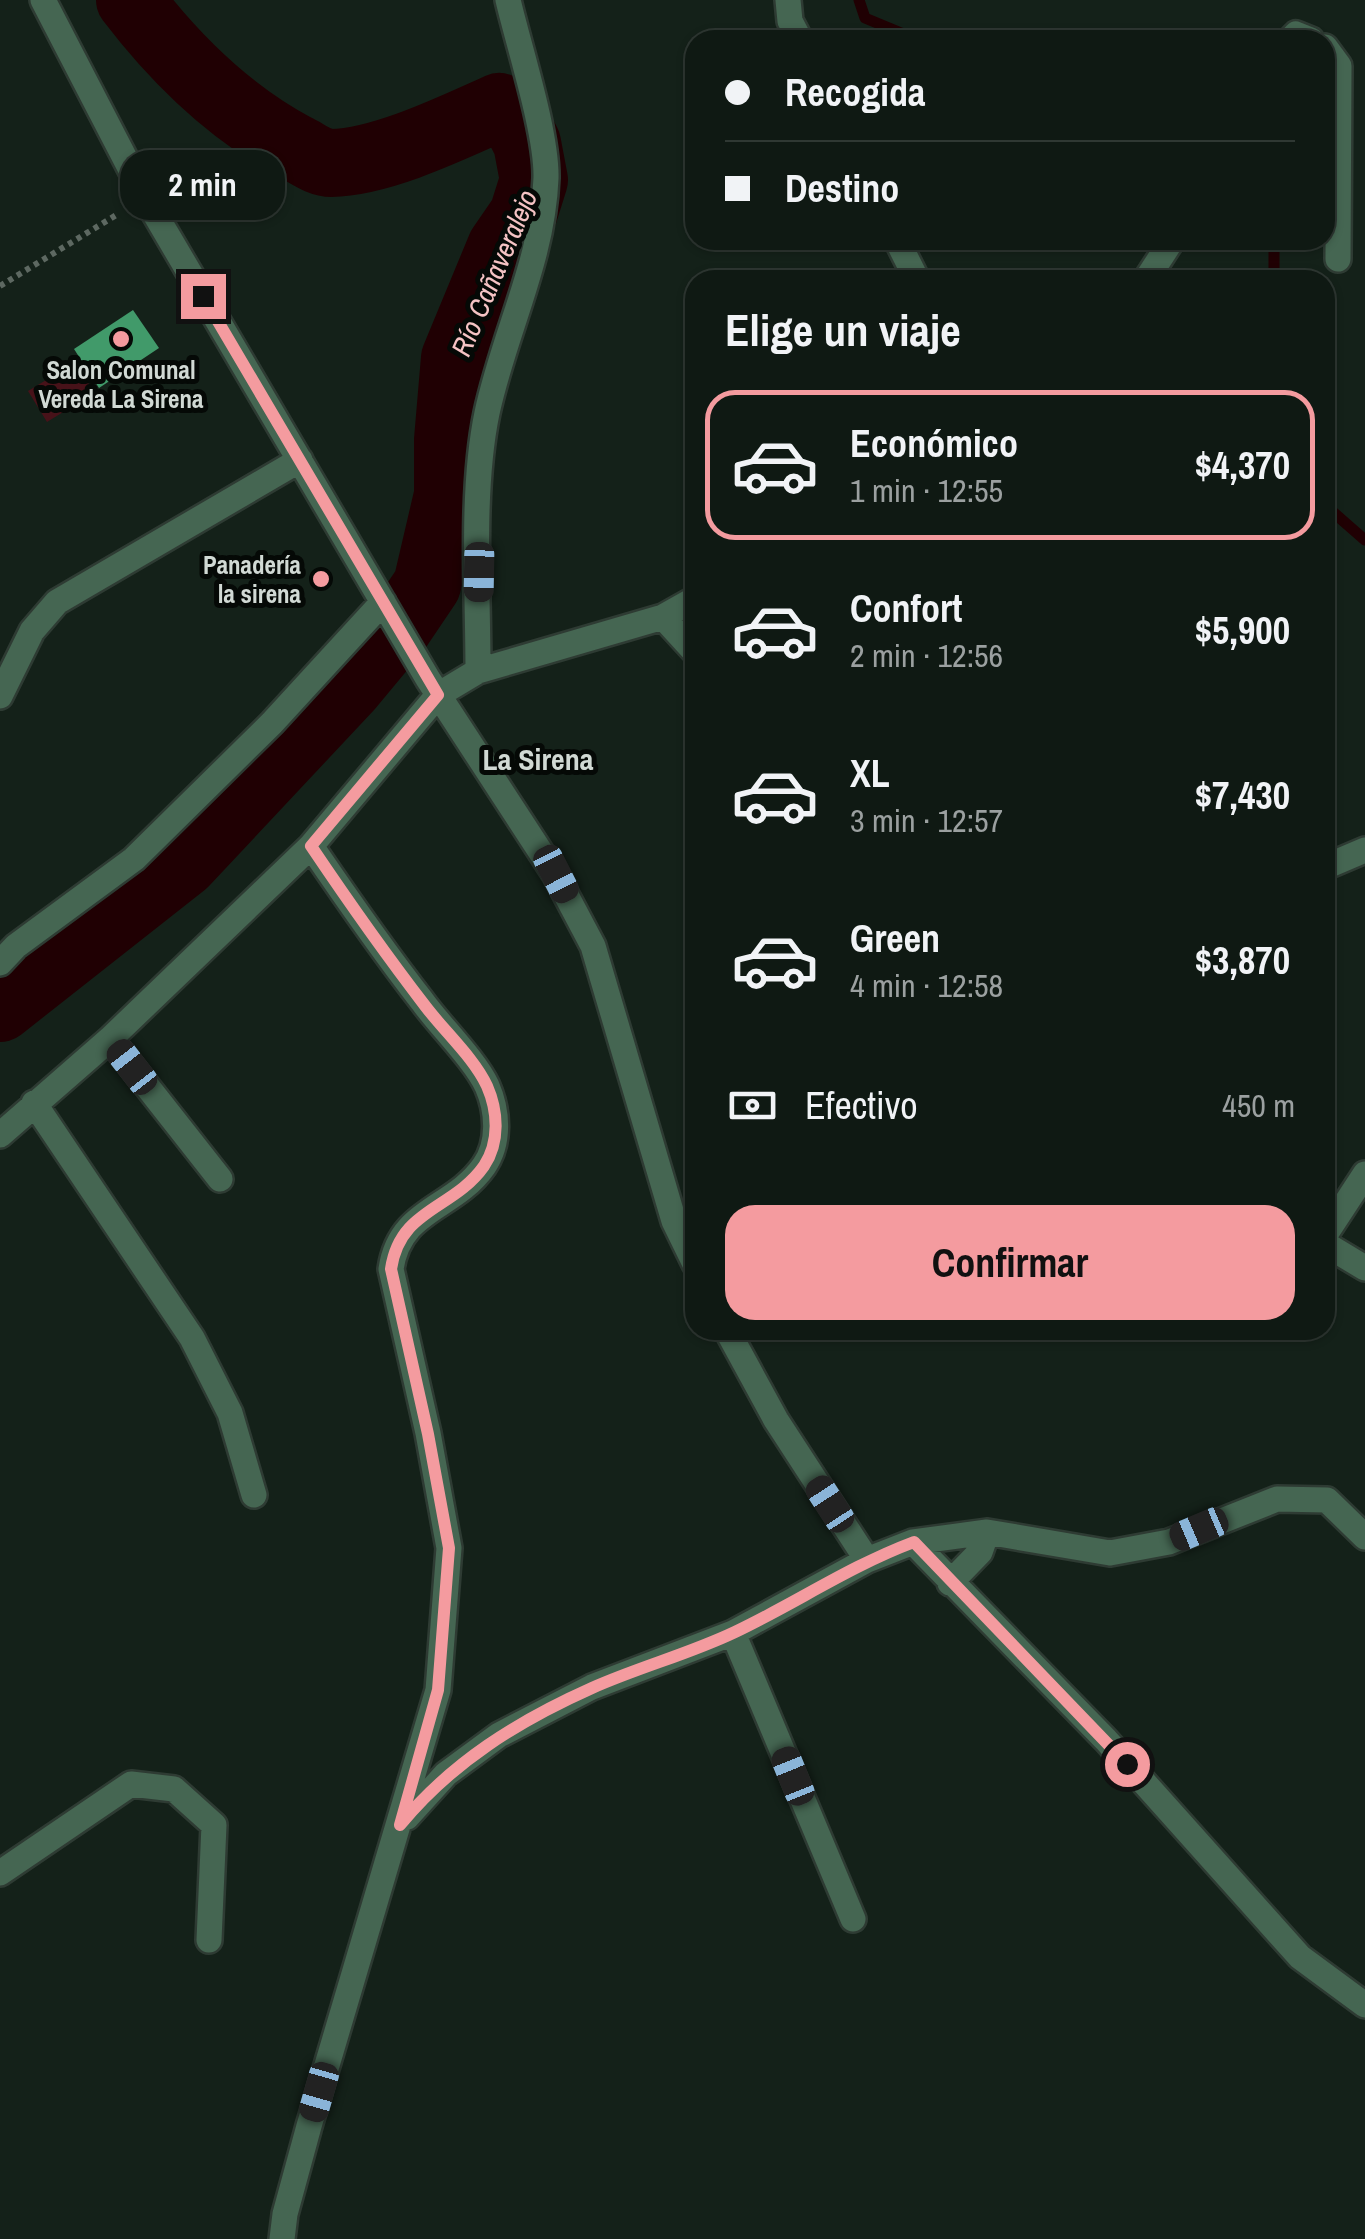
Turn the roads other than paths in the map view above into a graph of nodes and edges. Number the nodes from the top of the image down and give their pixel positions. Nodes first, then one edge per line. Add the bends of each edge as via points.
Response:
1 (43, 0) edge
2 (508, 0) edge
3 (788, 0) edge
4 (795, 30) edge
5 (1335, 60) edge
6 (1338, 259) dead end
7 (300, 460) junction
8 (378, 594) junction
9 (685, 604) edge
10 (663, 616) junction
11 (685, 641) edge
12 (478, 671) junction
13 (438, 695) junction
14 (0, 696) edge
15 (311, 846) junction
16 (1365, 850) edge
17 (1335, 863) edge
18 (0, 962) edge
19 (110, 1039) junction
20 (34, 1103) junction
21 (0, 1135) edge
22 (1365, 1174) edge
23 (220, 1179) dead end
24 (1335, 1220) edge
25 (685, 1244) edge
26 (1335, 1250) edge
27 (1365, 1268) edge
28 (732, 1340) edge
29 (254, 1494) dead end
30 (987, 1532) junction
31 (1365, 1537) edge
32 (914, 1542) junction
33 (866, 1560) junction
34 (950, 1584) junction
35 (733, 1633) junction
36 (400, 1825) junction
37 (0, 1873) edge
38 (853, 1918) dead end
39 (208, 1940) dead end
40 (1365, 2005) edge
41 (282, 2239) edge

1 - 7 street via 145,198
2 - 12 street via 546,174 540,242 486,417
3 - 4 street
5 - 6 street
7 - 8 street
7 - 14 street via 57,602 32,631
8 - 13 street
8 - 18 street via 272,723 134,859
9 - 10 street
10 - 11 street
10 - 12 street
12 - 13 street
13 - 15 street
13 - 25 street via 556,874 592,946
15 - 19 street
15 - 36 street via 486,1085 498,1130 484,1165 408,1224 394,1247 391,1269 449,1548 438,1690
16 - 17 street
19 - 20 street
19 - 23 street
20 - 21 street
20 - 29 street via 192,1338 230,1413
22 - 24 street
26 - 27 street
28 - 33 street
30 - 31 street via 1110,1553 1168,1542 1277,1499 1328,1500
30 - 32 street
30 - 34 street via 980,1552
32 - 33 street
32 - 34 street
33 - 35 street
34 - 40 street via 1106,1740 1300,1957
35 - 36 street via 592,1687 500,1735 446,1774
35 - 38 street
36 - 41 street via 309,2126
37 - 39 street via 131,1784 174,1789 214,1826

